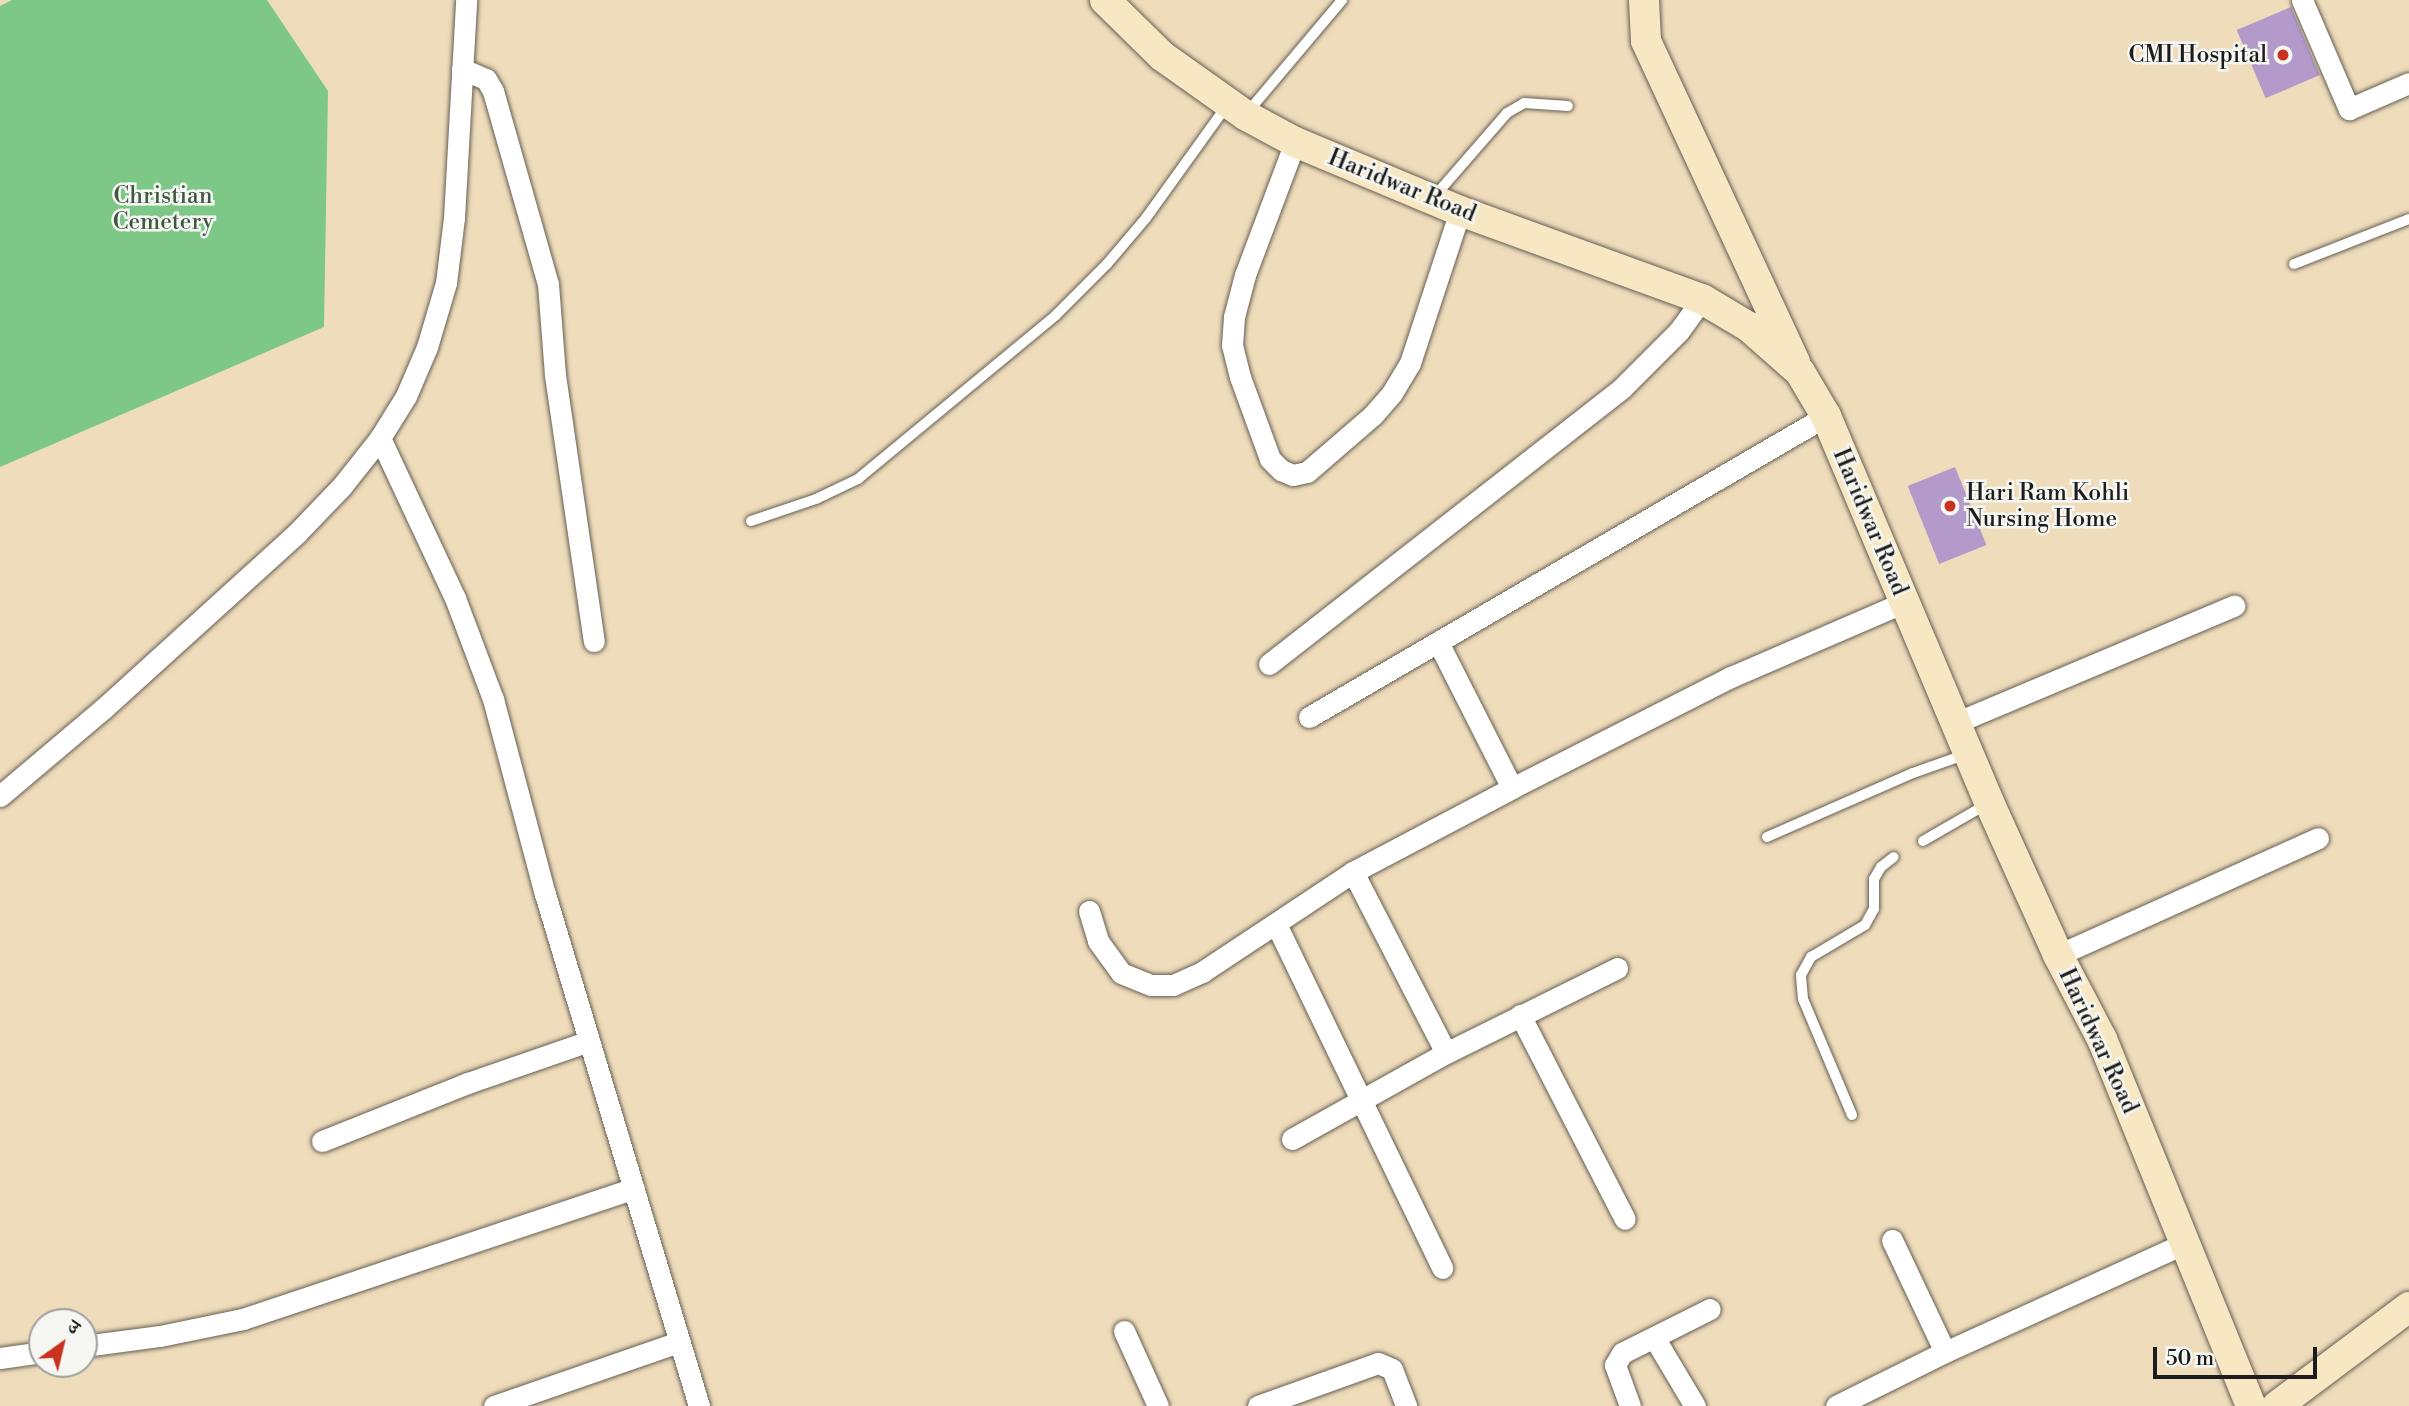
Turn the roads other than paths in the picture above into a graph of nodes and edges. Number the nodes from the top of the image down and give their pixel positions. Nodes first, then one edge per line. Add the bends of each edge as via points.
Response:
1 (1105, 0) edge
2 (1342, 0) edge
3 (1644, 0) edge
4 (2302, 0) edge
5 (464, 2) edge
6 (462, 69) junction
7 (2409, 83) edge
8 (1568, 106) dead end
9 (1236, 110) junction
10 (1295, 142) junction
11 (1432, 200) junction
12 (1460, 211) junction
13 (2409, 219) edge
14 (2294, 264) dead end
15 (1702, 299) junction
16 (1800, 372) junction
17 (1826, 416) junction
18 (380, 438) junction
19 (751, 521) dead end
20 (1904, 602) junction
21 (2234, 606) dead end
22 (594, 641) dead end
23 (1439, 644) junction
24 (1269, 664) dead end
25 (1310, 718) dead end
26 (1955, 723) junction
27 (1970, 753) junction
28 (1513, 788) junction
29 (0, 796) edge
30 (1989, 802) junction
31 (1767, 837) dead end
32 (2318, 838) dead end
33 (1923, 841) dead end
34 (1894, 857) dead end
35 (1353, 872) junction
36 (1089, 911) dead end
37 (1276, 924) junction
38 (2058, 955) junction
39 (1617, 968) dead end
40 (1520, 1015) junction
41 (589, 1041) junction
42 (1446, 1053) junction
43 (1361, 1100) junction
44 (1852, 1115) dead end
45 (1292, 1139) dead end
46 (322, 1141) dead end
47 (634, 1188) junction
48 (1625, 1219) dead end
49 (1892, 1240) dead end
50 (2187, 1242) junction
51 (1442, 1268) dead end
52 (2409, 1307) edge
53 (1710, 1309) dead end
54 (1124, 1331) dead end
55 (1656, 1339) junction
56 (679, 1342) junction
57 (98, 1344) edge
58 (1945, 1352) junction
59 (28, 1354) edge
60 (0, 1357) edge
61 (494, 1406) edge
62 (699, 1406) edge
63 (1158, 1406) edge
64 (1258, 1406) edge
65 (1406, 1406) edge
66 (1630, 1406) edge
67 (1695, 1406) edge
68 (1836, 1406) edge
69 (2252, 1406) edge
70 (2277, 1406) edge

1 - 9 main road, Haridwar Road via 1162,56
2 - 9 lane
3 - 16 main road via 1646,41
4 - 7 street via 2348,109
5 - 6 street
6 - 18 street via 446,284 407,396
6 - 22 street via 486,79 493,91 548,284 556,386
8 - 11 lane via 1524,103 1507,113
9 - 10 main road, Haridwar Road
9 - 19 lane via 1107,264 1056,316 858,480
10 - 11 main road, Haridwar Road
10 - 12 street via 1245,275 1232,345 1270,459 1280,470 1293,475 1307,472 1392,393 1410,363
11 - 12 main road, Haridwar Road
12 - 15 main road, Haridwar Road
13 - 14 lane
15 - 16 main road, Haridwar Road via 1749,327
15 - 24 street via 1679,331 1622,388
16 - 17 main road, Haridwar Road
17 - 20 main road, Haridwar Road
17 - 23 street
18 - 29 street via 296,534
18 - 41 street via 477,654
20 - 26 main road, Haridwar Road
20 - 28 street via 1731,677
21 - 26 street
23 - 25 street
23 - 28 street
26 - 27 main road, Haridwar Road
27 - 30 main road, Haridwar Road
27 - 31 lane
28 - 35 street
30 - 33 lane
30 - 38 main road, Haridwar Road
32 - 38 street
34 - 44 lane via 1874,879 1874,909 1865,925 1811,957 1801,975 1803,999
35 - 37 street
35 - 42 street
36 - 37 street via 1098,941 1121,973 1151,985 1173,985 1202,972
37 - 43 street
38 - 50 main road, Haridwar Road via 2102,1039
39 - 40 street
40 - 42 street
40 - 48 street
41 - 46 street
41 - 47 street
42 - 43 street
43 - 45 street
43 - 51 street
47 - 56 street
47 - 57 street via 243,1319
49 - 58 street
50 - 58 street
50 - 69 main road, Haridwar Road
52 - 70 main road
53 - 55 street
54 - 63 street
55 - 66 street via 1622,1353 1615,1365
55 - 67 street
56 - 61 street
56 - 62 street
58 - 68 street
59 - 60 street
64 - 65 street via 1378,1363 1392,1369

